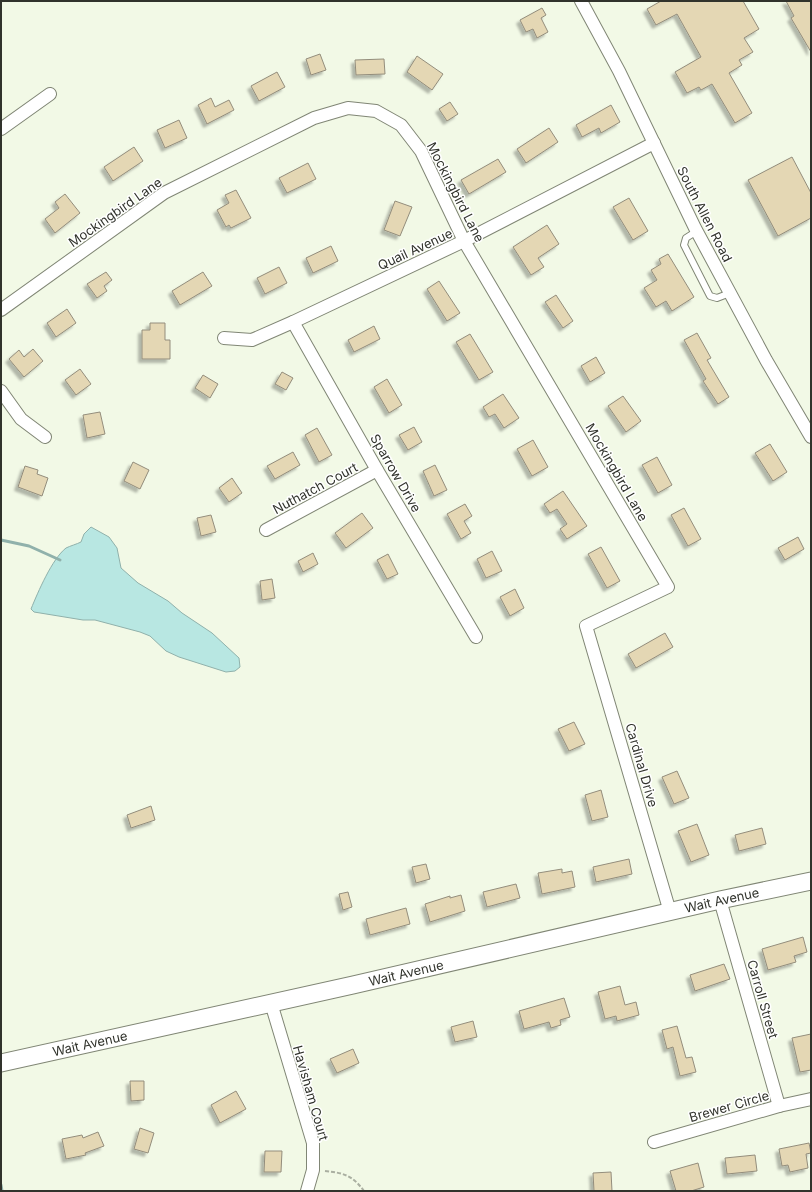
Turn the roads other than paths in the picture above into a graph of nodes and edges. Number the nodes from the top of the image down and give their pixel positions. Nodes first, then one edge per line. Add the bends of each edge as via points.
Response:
1 (581, 1) edge
2 (50, 94) dead end
3 (1, 129) edge
4 (654, 143) junction
5 (697, 231) junction
6 (464, 241) junction
7 (730, 293) junction
8 (1, 310) edge
9 (293, 322) junction
10 (224, 338) dead end
11 (1, 391) edge
12 (45, 436) dead end
13 (811, 437) edge
14 (377, 470) junction
15 (266, 530) dead end
16 (586, 626) joint
17 (476, 637) dead end
18 (811, 880) edge
19 (720, 900) junction
20 (670, 912) junction
21 (271, 1003) junction
22 (1, 1063) edge
23 (811, 1099) edge
24 (779, 1106) junction
25 (654, 1142) dead end
26 (307, 1191) edge

1 - 4 street, South Allen Road
2 - 3 street
4 - 5 street, South Allen Road
4 - 6 street, Quail Avenue
5 - 7 street, South Allen Road
5 - 7 lane via 686,238 684,245 710,296 717,298
6 - 8 street, Mockingbird Lane via 421,151 402,125 376,111 348,108 314,118 164,193
6 - 9 street, Quail Avenue
6 - 16 street, Mockingbird Lane via 668,587
7 - 13 street, South Allen Road
9 - 10 street, Quail Avenue via 252,340
9 - 14 street, Sparrow Drive
11 - 12 street via 21,419
14 - 15 street, Nuthatch Court
14 - 17 street, Sparrow Drive
16 - 20 street, Cardinal Drive
18 - 19 main road, Wait Avenue
19 - 20 main road, Wait Avenue
19 - 24 street, Carroll Street
20 - 21 main road, Wait Avenue
21 - 22 main road, Wait Avenue
21 - 26 street, Havisham Court via 313,1143 313,1170
23 - 24 street, Brewer Circle
24 - 25 street, Brewer Circle

